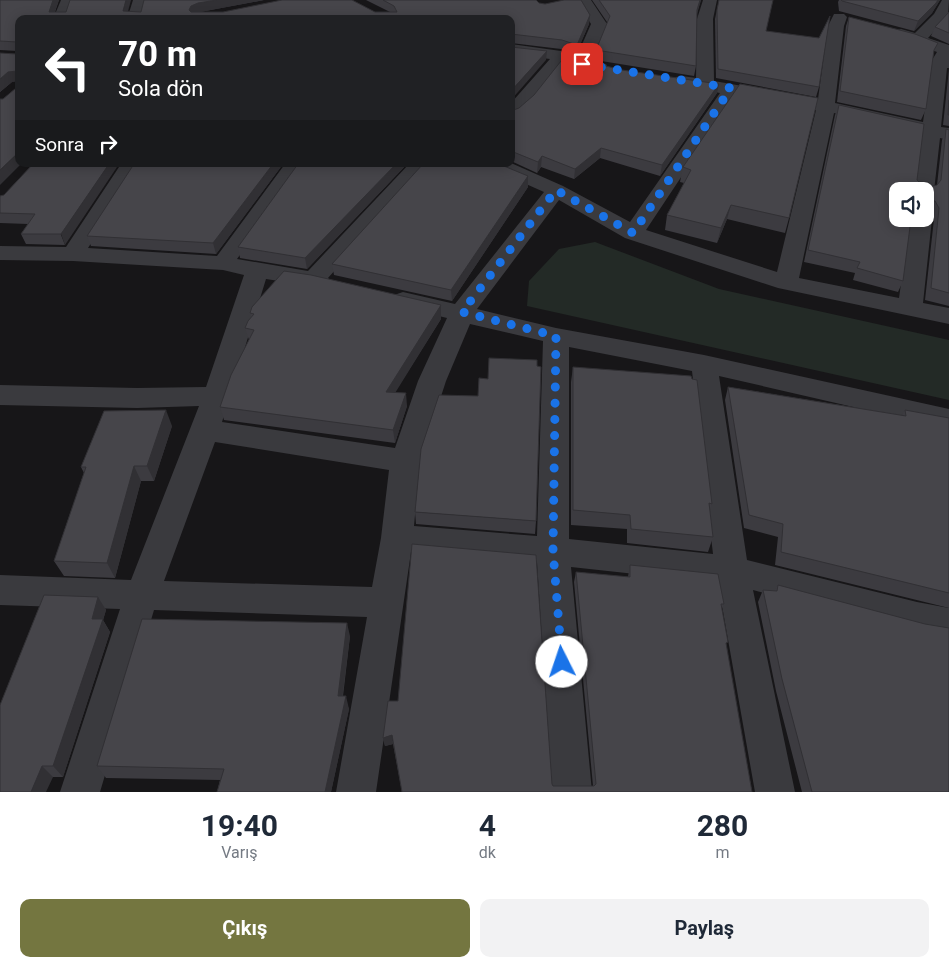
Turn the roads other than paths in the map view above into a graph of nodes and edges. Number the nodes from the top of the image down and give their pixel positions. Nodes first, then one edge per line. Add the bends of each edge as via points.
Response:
1 (68, 0) edge
2 (140, 0) edge
3 (584, 0) edge
4 (710, 0) edge
5 (949, 0) edge
6 (62, 15) edge
7 (135, 15) edge
8 (842, 16) edge
9 (944, 17) edge
10 (883, 29) edge
11 (918, 39) junction
12 (515, 49) edge
13 (561, 56) junction
14 (944, 61) edge
15 (582, 64) junction
16 (613, 70) edge
17 (662, 78) edge
18 (706, 84) junction
19 (731, 88) junction
20 (826, 106) junction
21 (515, 110) edge
22 (941, 132) edge
23 (129, 167) edge
24 (293, 167) edge
25 (417, 167) edge
26 (504, 167) edge
27 (927, 182) edge
28 (556, 190) junction
29 (920, 227) edge
30 (633, 233) junction
31 (0, 253) edge
32 (73, 254) junction
33 (223, 263) junction
34 (257, 271) junction
35 (314, 279) junction
36 (786, 283) junction
37 (343, 286) edge
38 (381, 295) edge
39 (910, 309) junction
40 (462, 312) junction
41 (949, 316) edge
42 (556, 336) junction
43 (704, 364) junction
44 (0, 396) edge
45 (215, 396) junction
46 (949, 419) edge
47 (205, 430) junction
48 (405, 461) junction
49 (397, 538) junction
50 (553, 551) junction
51 (732, 570) junction
52 (0, 590) edge
53 (142, 594) junction
54 (386, 603) junction
55 (949, 624) edge
56 (80, 792) edge
57 (356, 792) edge
58 (572, 792) edge
59 (774, 792) edge

1 - 6 street
2 - 7 street
3 - 15 street via 599,24
4 - 18 street via 705,20
5 - 9 street
8 - 20 street via 836,26
9 - 11 street
10 - 11 street
11 - 14 street via 947,50
12 - 13 street
13 - 15 street
13 - 21 street
14 - 22 street
15 - 16 street
17 - 18 street
18 - 19 street
19 - 20 street
19 - 30 street
20 - 22 street
20 - 36 street
22 - 27 street
23 - 32 street
24 - 33 street
25 - 35 street
26 - 28 street
28 - 30 street
28 - 40 street
29 - 39 street
30 - 36 street
31 - 32 street
32 - 33 street
33 - 34 street
34 - 35 street
34 - 45 street
35 - 37 street
36 - 39 street
38 - 40 street
39 - 41 street
40 - 42 street
40 - 48 street via 432,381
42 - 43 street
42 - 50 street
43 - 46 street
43 - 51 street
44 - 45 street
45 - 47 street
47 - 48 street
47 - 53 street
48 - 49 street
49 - 50 street
49 - 54 street
50 - 51 street
50 - 58 street
51 - 55 street
51 - 59 street
52 - 53 street
53 - 54 street
53 - 56 street
54 - 57 street

